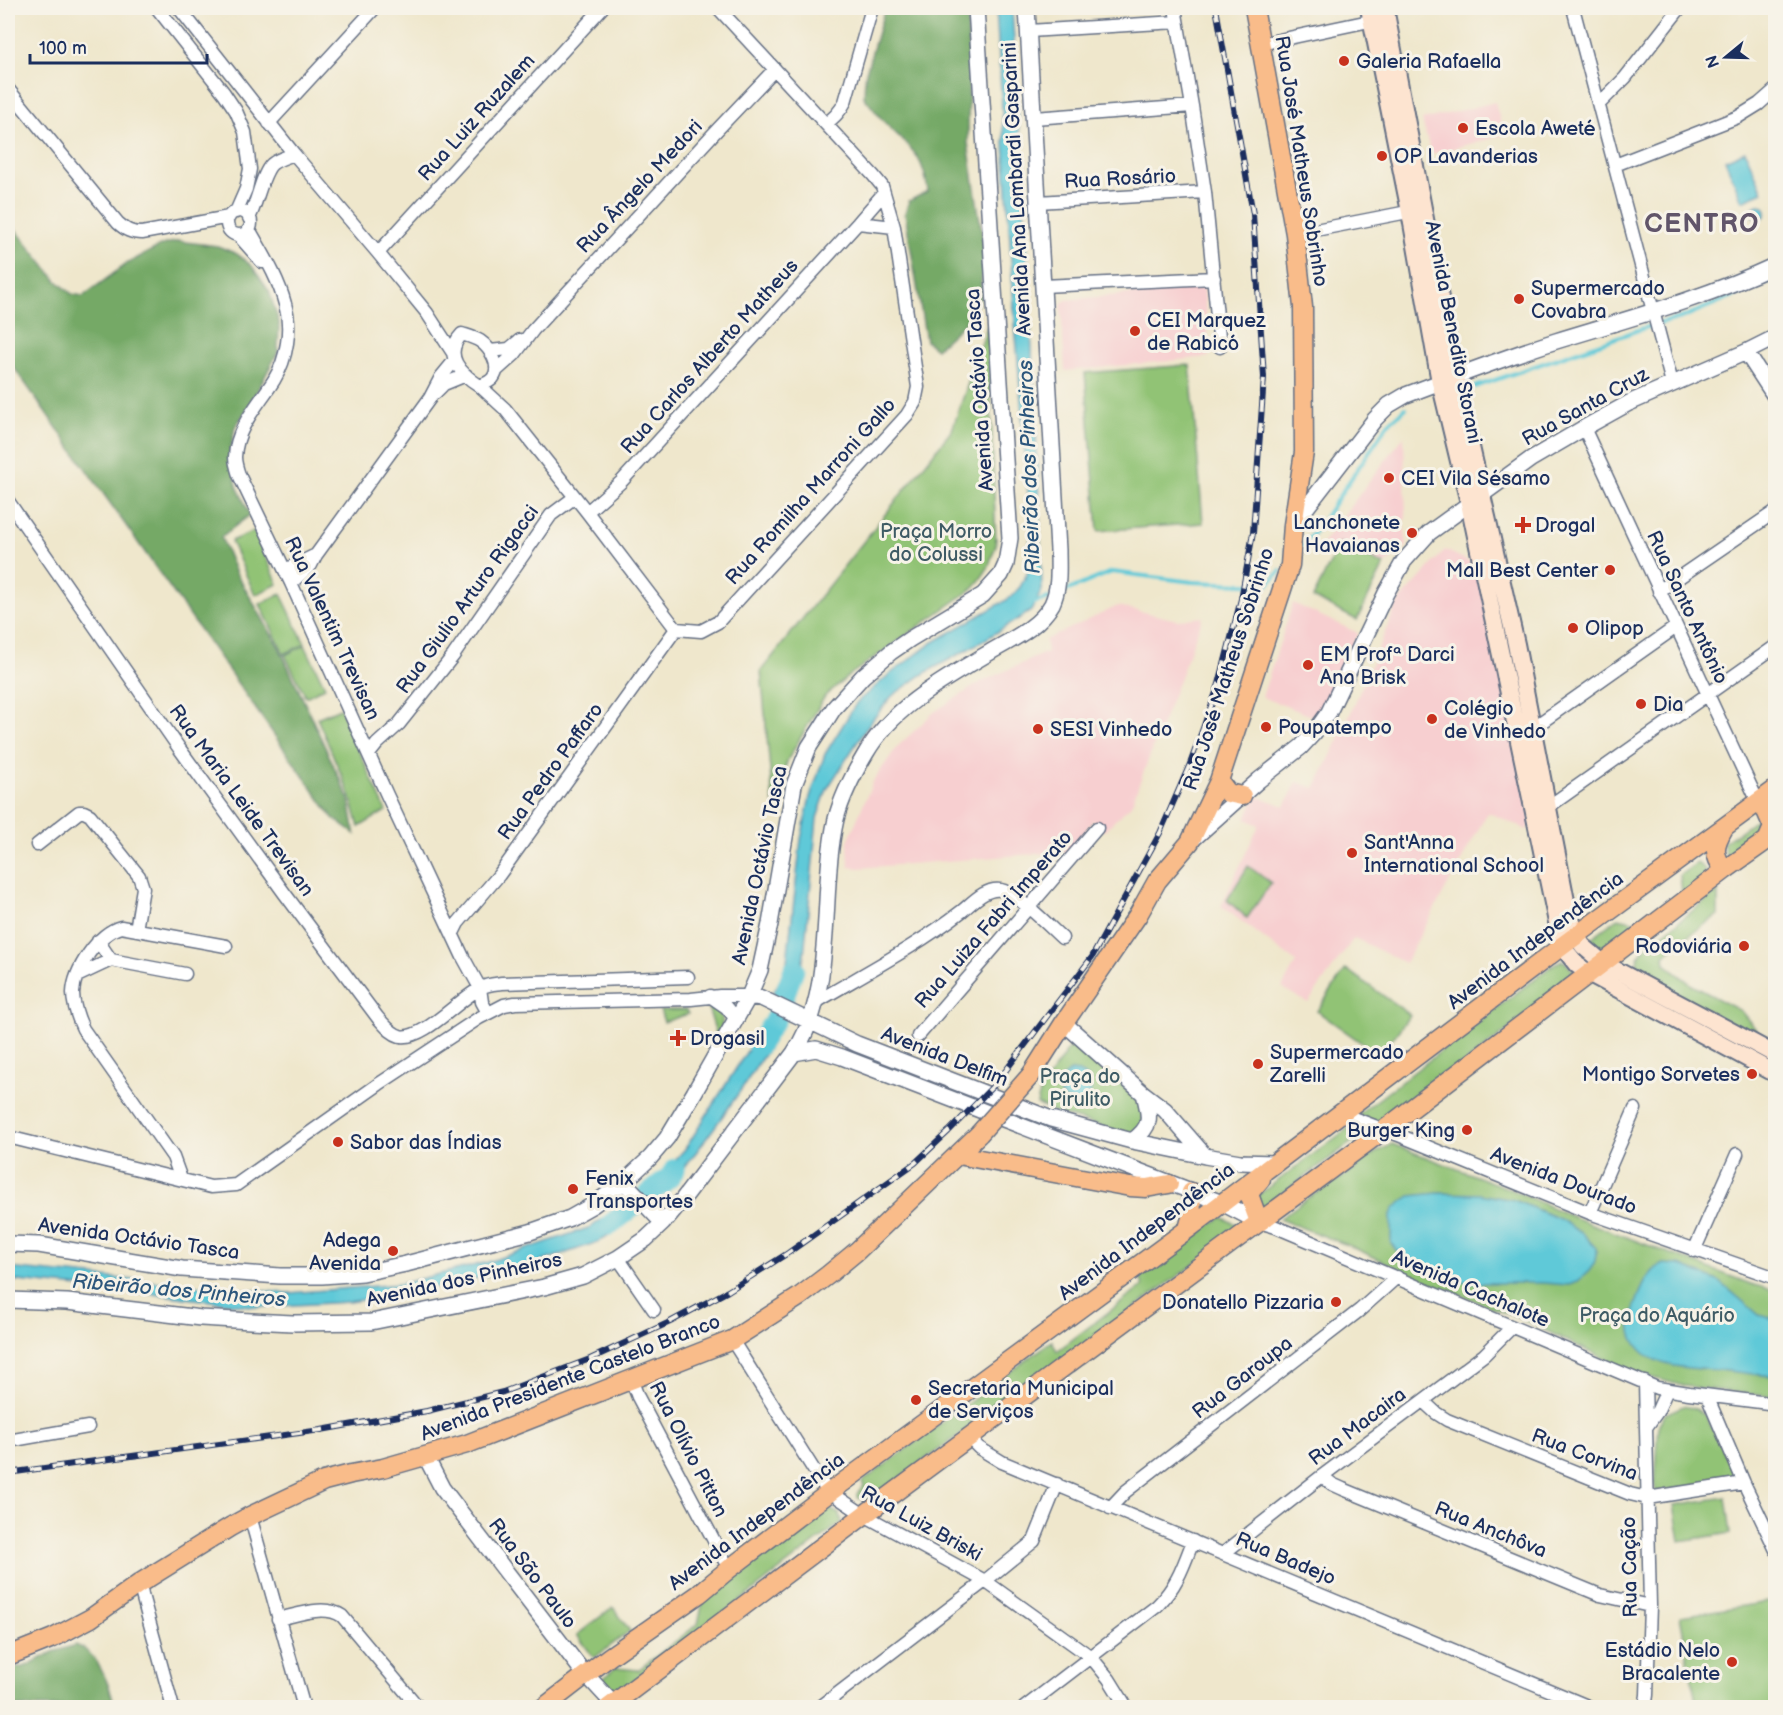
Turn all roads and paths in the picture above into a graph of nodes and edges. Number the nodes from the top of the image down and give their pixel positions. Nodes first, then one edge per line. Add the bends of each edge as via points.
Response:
1 (157, 8) edge
2 (179, 8) edge
3 (375, 8) edge
4 (602, 8) edge
5 (718, 8) edge
6 (872, 8) edge
7 (976, 8) edge
8 (1027, 8) edge
9 (1175, 8) edge
10 (1254, 8) edge
11 (1574, 8) edge
12 (1680, 8) edge
13 (1378, 13) edge
14 (1177, 22) junction
15 (1029, 31) junction
16 (1260, 44) junction
17 (775, 69) junction
18 (8, 89) edge
19 (1776, 89) edge
20 (1599, 104) junction
21 (1192, 106) junction
22 (1034, 118) junction
23 (269, 123) junction
24 (826, 124) junction
25 (294, 154) junction
26 (1615, 165) junction
27 (884, 192) junction
28 (1205, 192) junction
29 (1038, 202) junction
30 (1416, 211) junction
31 (233, 214) junction
32 (858, 223) junction
33 (190, 224) junction
34 (894, 227) junction
35 (242, 228) junction
36 (1296, 234) junction
37 (378, 253) junction
38 (1776, 265) edge
39 (1214, 278) junction
40 (276, 280) junction
41 (1043, 286) junction
42 (1653, 311) junction
43 (427, 314) junction
44 (533, 330) junction
45 (462, 334) junction
46 (1776, 337) edge
47 (1220, 347) dead end
48 (490, 351) junction
49 (1746, 352) junction
50 (454, 356) junction
51 (466, 375) junction
52 (494, 375) junction
53 (1448, 379) junction
54 (1672, 383) junction
55 (480, 386) junction
56 (430, 398) junction
57 (1776, 398) edge
58 (505, 409) junction
59 (1584, 428) junction
60 (575, 497) junction
61 (1476, 498) junction
62 (8, 501) edge
63 (1776, 511) edge
64 (587, 512) junction
65 (1293, 525) junction
66 (316, 555) junction
67 (285, 570) junction
68 (291, 583) junction
69 (1659, 591) junction
70 (1676, 627) junction
71 (676, 629) junction
72 (1776, 646) edge
73 (1707, 696) junction
74 (1533, 728) junction
75 (1518, 738) junction
76 (369, 754) junction
77 (1219, 781) junction
78 (1776, 789) edge
79 (1242, 796) junction
80 (1758, 802) junction
81 (1541, 812) junction
82 (1097, 828) dead end
83 (1724, 828) junction
84 (1771, 838) edge
85 (1190, 842) junction
86 (36, 845) dead end
87 (1725, 870) junction
88 (1028, 908) junction
89 (136, 930) junction
90 (453, 933) junction
91 (1062, 938) dead end
92 (98, 941) junction
93 (1569, 941) junction
94 (226, 946) dead end
95 (111, 960) junction
96 (1597, 969) junction
97 (185, 974) dead end
98 (76, 976) junction
99 (688, 976) dead end
100 (480, 988) junction
101 (711, 996) junction
102 (755, 997) junction
103 (816, 1002) junction
104 (488, 1013) junction
105 (803, 1018) junction
106 (736, 1019) junction
107 (1064, 1023) junction
108 (918, 1036) dead end
109 (794, 1053) junction
110 (1776, 1056) edge
111 (1776, 1074) edge
112 (1144, 1094) junction
113 (1635, 1109) dead end
114 (1340, 1113) junction
115 (1384, 1130) junction
116 (8, 1137) edge
117 (1132, 1141) junction
118 (166, 1147) junction
119 (1737, 1154) dead end
120 (958, 1155) junction
121 (1205, 1156) junction
122 (1274, 1164) junction
123 (160, 1174) junction
124 (181, 1179) junction
125 (624, 1182) junction
126 (1169, 1184) junction
127 (1191, 1192) junction
128 (1222, 1203) junction
129 (1590, 1213) junction
130 (661, 1220) junction
131 (1259, 1222) junction
132 (1188, 1229) junction
133 (8, 1244) edge
134 (1694, 1251) junction
135 (618, 1258) junction
136 (1397, 1277) junction
137 (1776, 1278) edge
138 (8, 1300) edge
139 (654, 1310) dead end
140 (1512, 1327) junction
141 (732, 1340) junction
142 (631, 1379) junction
143 (1645, 1382) junction
144 (1667, 1390) junction
145 (1707, 1396) junction
146 (1424, 1401) junction
147 (1776, 1404) edge
148 (1647, 1426) junction
149 (88, 1427) dead end
150 (969, 1438) junction
151 (8, 1441) edge
152 (426, 1457) junction
153 (1322, 1476) junction
154 (1744, 1483) junction
155 (1057, 1484) junction
156 (830, 1492) junction
157 (1647, 1498) junction
158 (1110, 1508) junction
159 (864, 1515) junction
160 (250, 1516) junction
161 (1193, 1542) junction
162 (1776, 1550) edge
163 (1224, 1553) junction
164 (729, 1569) junction
165 (985, 1581) junction
166 (140, 1583) junction
167 (1650, 1606) junction
168 (278, 1619) junction
169 (8, 1656) edge
170 (1090, 1657) junction
171 (585, 1674) junction
172 (612, 1706) edge
173 (172, 1707) edge
174 (304, 1707) edge
175 (419, 1707) edge
176 (543, 1707) edge
177 (819, 1707) edge
178 (1024, 1707) edge
179 (1127, 1707) edge
180 (1592, 1707) edge
181 (1645, 1707) edge

1 - 31 street via 224,93 245,132 250,169 246,189
2 - 23 street
3 - 23 street
4 - 37 street, Rua Luiz Ruzalem
5 - 17 street, Rua Romilha Marroni Gallo
6 - 24 street via 845,102
7 - 102 street, Avenida Octávio Tasca via 1009,551 1001,575 983,595 910,639 874,667 834,708 809,747 794,785
8 - 15 street, Avenida Ana Lombardi Gasparini
9 - 14 street
10 - 16 main road, Rua José Matheus Sobrinho
11 - 20 street
12 - 20 street via 1625,78
13 - 16 street
13 - 30 main road, Avenida Benedito Storani
14 - 15 street
14 - 21 street
15 - 22 street, Avenida Ana Lombardi Gasparini
16 - 36 main road, Rua José Matheus Sobrinho
17 - 24 street, Rua Romilha Marroni Gallo
17 - 44 street, Rua Ângelo Medori
18 - 33 street via 127,231 142,233
19 - 26 street via 1738,117
20 - 26 street
21 - 22 street
21 - 28 street
22 - 29 street, Avenida Ana Lombardi Gasparini
23 - 25 street
24 - 27 street, Rua Romilha Marroni Gallo
25 - 35 street via 272,164 267,171 255,207
25 - 37 street
26 - 42 street
27 - 32 street, Rua Carlos Alberto Matheus
27 - 34 street, Rua Romilha Marroni Gallo
28 - 29 street, Rua Rosário
28 - 39 street
29 - 41 street, Avenida Ana Lombardi Gasparini
30 - 36 street
30 - 53 main road, Avenida Benedito Storani
31 - 33 street
31 - 35 street via 241,211
31 - 35 street via 227,225
32 - 34 street
32 - 64 street, Rua Carlos Alberto Matheus via 621,482
33 - 35 street
34 - 71 street, Rua Romilha Marroni Gallo via 918,387 915,402 718,622 701,631
35 - 40 street, Rua Valentim Trevisan
35 - 40 street, Rua Valentim Trevisan
36 - 65 main road, Rua José Matheus Sobrinho via 1303,307 1304,452
37 - 43 street
38 - 42 street via 1735,284
39 - 41 street
39 - 47 street
40 - 67 street, Rua Valentim Trevisan via 286,305 285,356 246,421 237,441 235,459
41 - 103 street, Avenida Ana Lombardi Gasparini via 1058,550 1052,604 1027,630 922,693 867,751 847,788 837,818
42 - 53 street
42 - 54 street
43 - 45 street
43 - 50 street
44 - 48 street, Rua Ângelo Medori via 509,349
44 - 52 street, Rua Ângelo Medori
45 - 48 street via 482,342
45 - 50 street via 454,346
46 - 49 street, Rua Santa Cruz
48 - 52 street via 495,362
49 - 54 street, Rua Santa Cruz
49 - 57 street
50 - 51 street
50 - 56 street
51 - 55 street
51 - 56 street via 444,384
52 - 55 street
52 - 58 street
53 - 61 main road, Avenida Benedito Storani
53 - 65 street via 1389,405
54 - 59 street, Rua Santa Cruz
55 - 58 street
56 - 66 street
58 - 60 street
59 - 61 street, Rua Santa Cruz
59 - 69 street, Rua Santo Antônio
60 - 64 street
60 - 76 street, Rua Giulio Arturo Rigacci via 552,515 453,656 399,724
61 - 74 main road, Avenida Benedito Storani
61 - 75 main road, Avenida Benedito Storani
61 - 79 street, Rua Santa Cruz via 1429,533 1404,561 1329,712 1314,733
62 - 100 street, Rua Maria Leide Trevisan via 179,748 391,1032 402,1036 422,1032
63 - 69 street
64 - 71 street
65 - 77 main road, Rua José Matheus Sobrinho via 1290,565
66 - 67 street
66 - 68 street
67 - 68 street, Rua Valentim Trevisan
68 - 76 street, Rua Valentim Trevisan
69 - 70 street, Rua Santo Antônio
70 - 73 street, Rua Santo Antônio
70 - 74 street
71 - 90 street, Rua Pedro Paffaro
72 - 73 street
73 - 80 street, Rua Santo Antônio
73 - 81 street
74 - 75 main road
74 - 81 main road, Avenida Benedito Storani
75 - 81 main road, Avenida Benedito Storani
76 - 90 street, Rua Valentim Trevisan
77 - 79 main road via 1228,793
77 - 85 main road, Rua José Matheus Sobrinho
78 - 80 main road, Avenida Independência
79 - 85 street, Rua Santa Cruz
80 - 83 main road, Avenida Independência
80 - 84 main road via 1773,827
81 - 93 main road, Avenida Benedito Storani via 1566,901
82 - 88 street, Rua Luiza Fabri Imperato
83 - 87 main road via 1715,848
83 - 93 main road, Avenida Independência
84 - 87 main road
85 - 107 main road, Avenida Presidente Castelo Branco via 1157,881
86 - 89 street via 79,812 90,815 142,882
87 - 96 main road
88 - 91 street
88 - 103 street via 1007,892 992,890 944,926
88 - 108 street, Rua Luiza Fabri Imperato
89 - 92 street via 113,929
89 - 94 street
90 - 100 street, Rua Valentim Trevisan
92 - 95 street
92 - 98 street
93 - 96 main road, Avenida Benedito Storani via 1583,946
93 - 114 main road, Avenida Independência
95 - 97 street
95 - 98 street
96 - 110 main road, Avenida Benedito Storani
96 - 111 main road, Avenida Benedito Storani
96 - 115 main road
98 - 118 street via 75,1012 83,1029
99 - 100 street via 502,983
100 - 104 street, Rua Valentim Trevisan
101 - 102 street
101 - 104 street via 515,1003
101 - 106 street
102 - 105 street, Avenida Delfim
102 - 106 street, Avenida Octávio Tasca
103 - 105 street, Avenida Ana Lombardi Gasparini
104 - 124 street via 236,1185 211,1187
105 - 109 street, Avenida dos Pinheiros via 802,1041
105 - 117 street, Avenida Delfim via 857,1044 1051,1119
106 - 125 street, Avenida Octávio Tasca via 667,1138
107 - 112 street
107 - 120 main road, Avenida Presidente Castelo Branco, bridge via 1031,1075
109 - 126 street, Avenida Delfim via 816,1049 834,1054
109 - 130 street, Avenida dos Pinheiros via 683,1199
112 - 117 street via 1150,1114 1148,1123
112 - 121 street via 1165,1110
113 - 129 street
114 - 115 street, Avenida Dourado
114 - 122 main road, Avenida Independência
115 - 129 street, Avenida Dourado
115 - 131 main road
116 - 123 street
117 - 121 street, Avenida Delfim
118 - 123 street
118 - 124 street
119 - 134 street
120 - 126 main road via 1130,1187
120 - 141 main road, Avenida Presidente Castelo Branco via 828,1275
121 - 122 street, Avenida Delfim
122 - 128 main road, Avenida Independência
122 - 131 main road via 1250,1192
123 - 124 street
125 - 130 street
125 - 133 street, Avenida Octávio Tasca via 570,1218 530,1232 363,1273 279,1276 182,1269 51,1247
126 - 127 street, Avenida Delfim
127 - 128 street, Avenida Delfim
127 - 132 main road
128 - 131 street, Avenida Delfim
128 - 132 main road, Avenida Independência
129 - 134 street, Avenida Dourado
130 - 135 street, Avenida dos Pinheiros via 646,1239
131 - 136 street, Avenida Cachalote
131 - 150 main road
132 - 156 main road, Avenida Independência
134 - 137 street, Avenida Dourado
135 - 138 street, Avenida dos Pinheiros via 583,1276 544,1287 371,1322 201,1318 67,1302
135 - 139 street
136 - 140 street, Avenida Cachalote
136 - 158 street, Rua Garoupa via 1125,1492
140 - 143 street, Avenida Cachalote
140 - 146 street, Rua Macaira via 1484,1355
141 - 142 main road, Avenida Presidente Castelo Branco
141 - 156 street, Rua Luiz Briski
142 - 152 main road, Avenida Presidente Castelo Branco
142 - 164 street, Rua Olívio Pitton
143 - 144 street, Avenida Cachalote
143 - 148 street, Rua Cação
144 - 145 street, Avenida Cachalote
144 - 148 street
145 - 147 street, Avenida Cachalote
145 - 154 street
146 - 153 street, Rua Macaira
146 - 157 street, Rua Corvina via 1447,1420
148 - 157 street, Rua Cação
149 - 151 street
150 - 155 street, Rua Badejo via 1002,1462
150 - 159 main road
152 - 160 main road, Avenida Presidente Castelo Branco via 324,1481
152 - 171 street, Rua São Paulo via 442,1488
153 - 163 street, Rua Macaira
153 - 167 street, Rua Anchôva via 1343,1490 1600,1595
154 - 157 street, Rua Corvina
154 - 162 street
155 - 158 street, Rua Badejo
155 - 165 street via 1035,1541
156 - 159 street, Rua Luiz Briski
156 - 164 main road, Avenida Independência
157 - 167 street, Rua Cação
158 - 161 street, Rua Badejo
159 - 165 street, Rua Luiz Briski
159 - 172 main road
160 - 166 main road, Avenida Presidente Castelo Branco
160 - 168 street
161 - 163 street, Rua Badejo
161 - 170 street via 1169,1594
163 - 180 street, Rua Badejo
164 - 171 main road, Avenida Independência
165 - 170 street, Rua Luiz Briski
165 - 177 street
166 - 169 main road, Avenida Presidente Castelo Branco via 91,1618
166 - 173 street
167 - 181 street, Rua Cação
168 - 174 street
168 - 175 street via 326,1609 335,1611
170 - 178 street
170 - 179 street, Rua Luiz Briski
171 - 172 street, Rua São Paulo
171 - 176 main road, Avenida Independência

